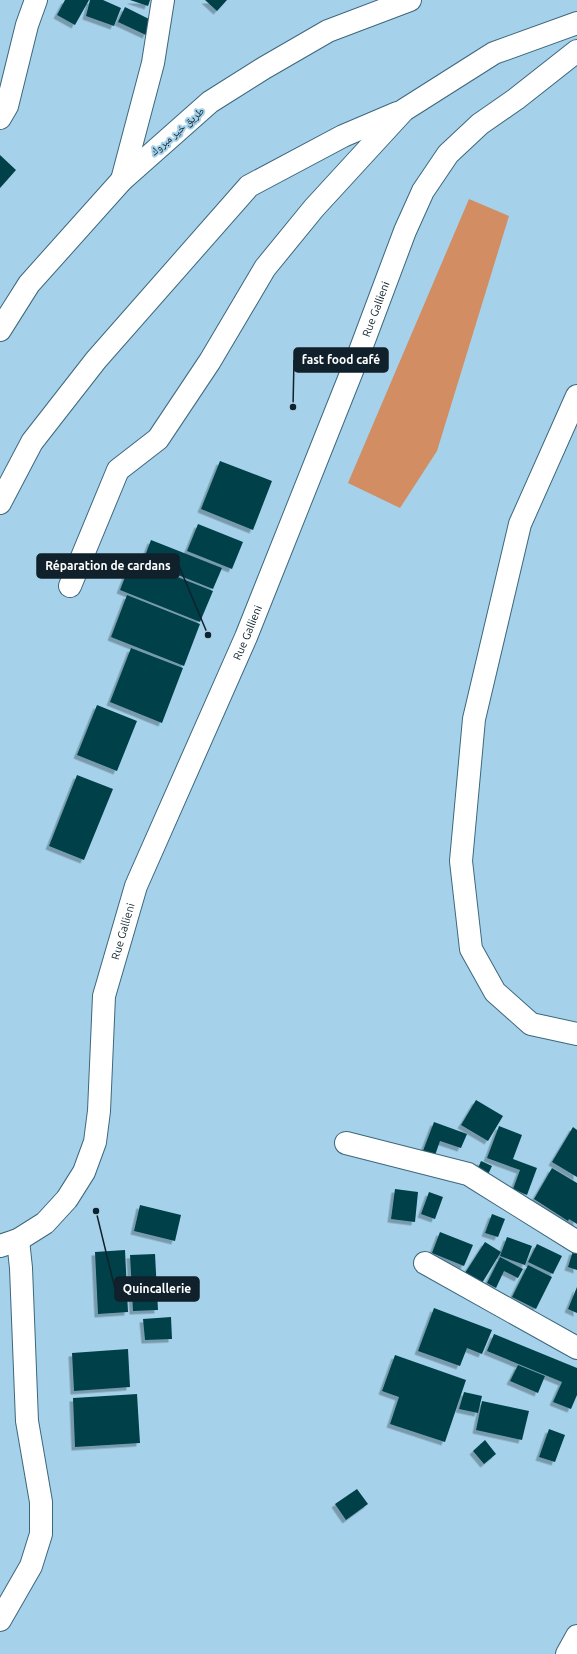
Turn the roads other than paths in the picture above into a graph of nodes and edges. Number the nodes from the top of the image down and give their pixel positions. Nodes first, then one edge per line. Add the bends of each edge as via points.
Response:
1 (36, 0) edge
2 (163, 0) edge
3 (410, 0) edge
4 (577, 23) edge
5 (577, 51) edge
6 (404, 110) junction
7 (0, 118) edge
8 (122, 180) junction
9 (0, 330) edge
10 (577, 396) edge
11 (0, 503) edge
12 (70, 586) dead end
13 (577, 1034) edge
14 (346, 1143) dead end
15 (577, 1242) edge
16 (9, 1243) edge
17 (425, 1262) dead end
18 (577, 1348) edge
19 (0, 1620) edge
20 (577, 1636) edge
21 (567, 1654) edge

1 - 7 street via 27,25 7,106
2 - 8 street via 154,63
3 - 8 street, طريق خير مبروك via 328,31 264,68 210,102
4 - 6 street via 494,53
5 - 16 street, Rue Gallieni via 480,124 448,154 423,191 246,637 136,886 104,996 99,1111 95,1142 84,1172 67,1199 45,1222
6 - 11 street via 343,136 249,186 96,360 32,442
6 - 12 street via 314,208 265,268 210,361 158,439 118,470
8 - 9 street, طريق خير مبروك via 29,284
10 - 13 street via 520,524 474,719 461,862 471,949 495,992 531,1024
14 - 15 street via 468,1174
16 - 19 street via 22,1284 27,1421 41,1502 41,1534 31,1566
17 - 18 street
20 - 21 street

